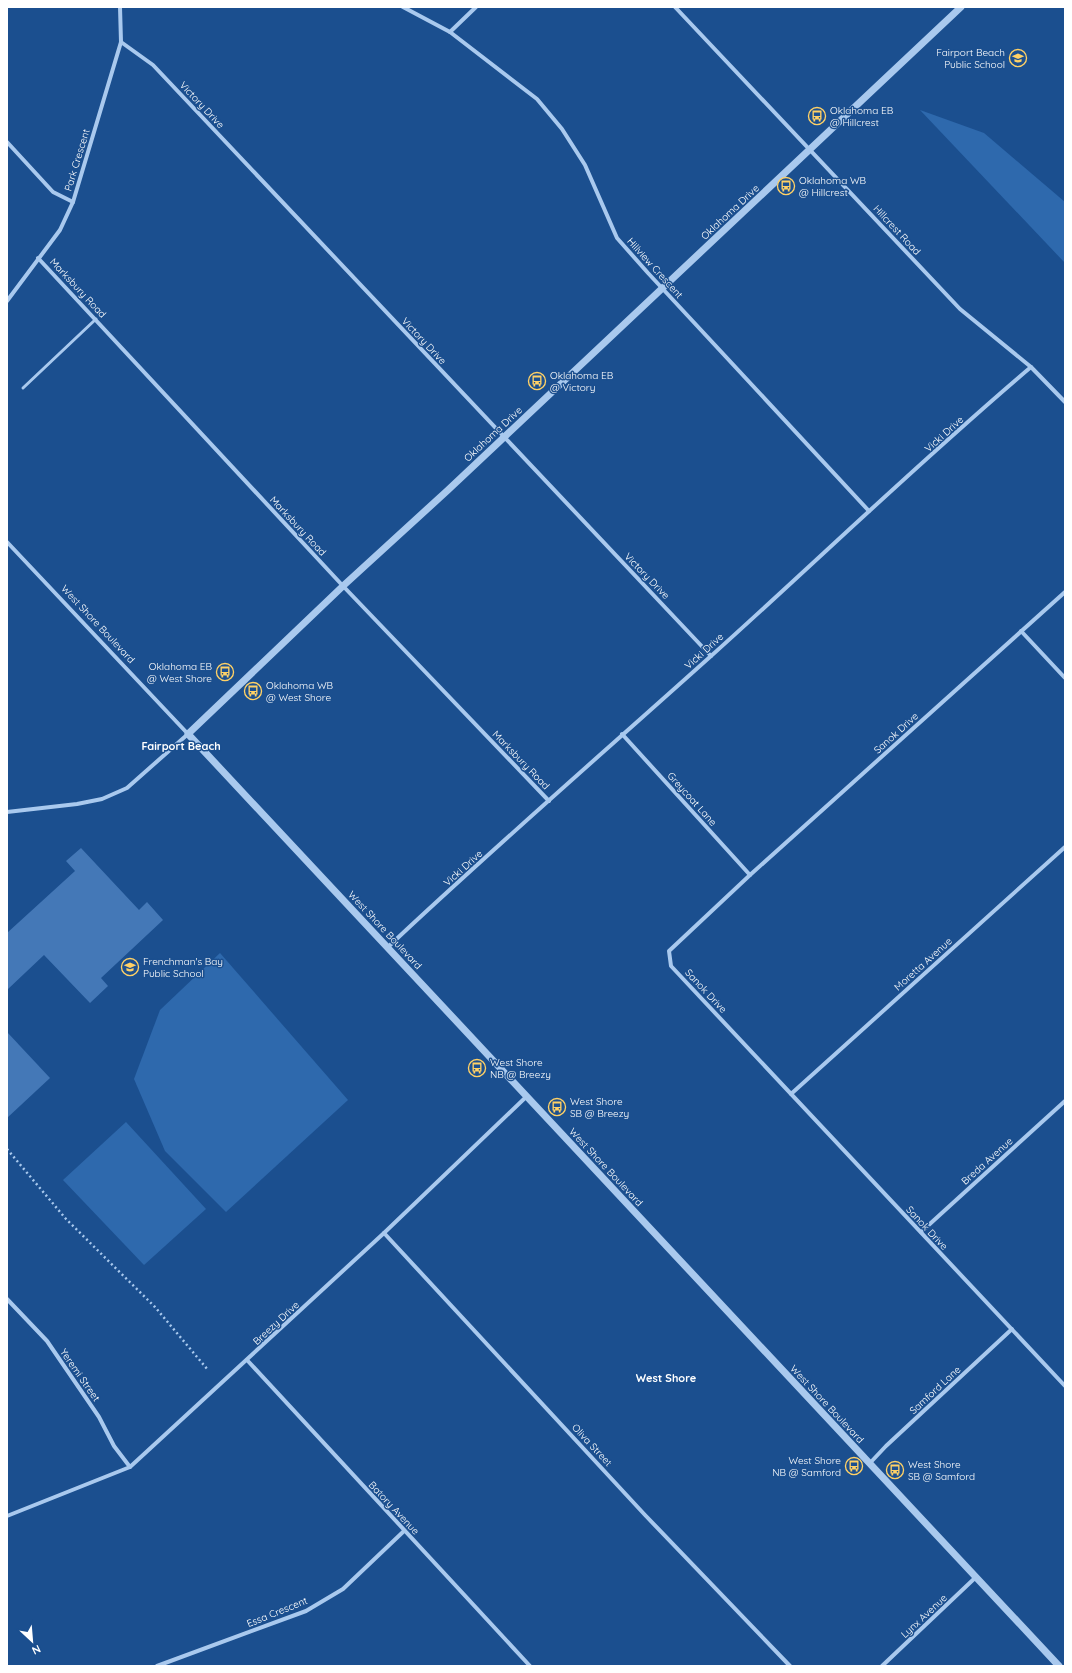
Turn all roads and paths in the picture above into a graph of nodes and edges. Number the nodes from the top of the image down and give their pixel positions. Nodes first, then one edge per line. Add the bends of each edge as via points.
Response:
1 (120, 7) edge
2 (403, 7) edge
3 (476, 7) edge
4 (675, 7) edge
5 (961, 7) edge
6 (450, 32) junction
7 (121, 42) junction
8 (7, 142) edge
9 (810, 151) junction
10 (73, 202) junction
11 (38, 258) junction
12 (663, 289) junction
13 (7, 301) edge
14 (96, 319) junction
15 (1031, 367) junction
16 (23, 388) dead end
17 (1065, 402) edge
18 (504, 436) junction
19 (868, 511) junction
20 (7, 542) edge
21 (343, 586) junction
22 (1065, 592) edge
23 (1021, 631) junction
24 (711, 656) junction
25 (1065, 678) edge
26 (188, 734) junction
27 (622, 734) junction
28 (549, 801) junction
29 (7, 812) edge
30 (1065, 847) edge
31 (750, 875) junction
32 (387, 948) junction
33 (791, 1094) junction
34 (526, 1097) junction
35 (1065, 1102) edge
36 (7, 1149) edge
37 (920, 1232) junction
38 (384, 1233) junction
39 (7, 1299) edge
40 (1012, 1329) junction
41 (247, 1360) junction
42 (208, 1370) dead end
43 (1065, 1386) edge
44 (870, 1463) junction
45 (130, 1467) junction
46 (7, 1516) edge
47 (404, 1532) junction
48 (976, 1578) junction
49 (157, 1666) edge
50 (530, 1666) edge
51 (790, 1666) edge
52 (882, 1666) edge
53 (1059, 1666) edge

1 - 7 street, Park Crescent
2 - 6 street, Hillview Crescent
3 - 6 street
4 - 9 street, Hillcrest Road
5 - 9 street, Oklahoma Drive
6 - 12 street, Hillview Crescent via 537,98 562,129 585,165 617,238
7 - 10 street, Park Crescent
7 - 18 street, Victory Drive via 153,65
8 - 10 street via 53,192
9 - 12 street, Oklahoma Drive
9 - 15 street, Hillcrest Road via 830,169 960,309
10 - 11 street, Park Crescent via 60,230
11 - 13 street, Park Crescent
11 - 14 street, Marksbury Road
12 - 18 street, Oklahoma Drive
12 - 19 street, Hillview Crescent
14 - 16 lane
14 - 21 street, Marksbury Road
15 - 17 street, Hillcrest Road
15 - 19 street, Vicki Drive
18 - 21 street, Oklahoma Drive
18 - 24 street, Victory Drive
19 - 24 street, Vicki Drive
20 - 26 street, West Shore Boulevard
21 - 26 street, Oklahoma Drive
21 - 28 street, Marksbury Road
22 - 23 street, Sanok Drive
23 - 25 street
23 - 31 street, Sanok Drive
24 - 27 street, Vicki Drive
26 - 29 street, Oklahoma Drive via 127,788 102,799
26 - 32 street, West Shore Boulevard
27 - 28 street, Vicki Drive
27 - 31 street, Greycoat Lane
28 - 32 street, Vicki Drive
30 - 33 street, Moretta Avenue
31 - 33 street, Sanok Drive via 669,951 671,966
32 - 34 street, West Shore Boulevard
33 - 37 street, Sanok Drive
34 - 38 street, Breezy Drive
34 - 44 street, West Shore Boulevard
35 - 37 street, Breda Avenue
36 - 42 path via 66,1219 155,1307
37 - 40 street, Sanok Drive
38 - 41 street, Breezy Drive
38 - 51 street, Oliva Street via 645,1515
39 - 45 street, Yeremi Street via 46,1341
40 - 43 street, Sanok Drive
40 - 44 street, Samford Lane
41 - 45 street, Breezy Drive
41 - 47 street, Batory Avenue
44 - 48 street, West Shore Boulevard
45 - 46 street, Breezy Drive
47 - 49 street, Essa Crescent via 343,1589 306,1611
47 - 50 street, Batory Avenue
48 - 52 street, Lynx Avenue
48 - 53 street, West Shore Boulevard

